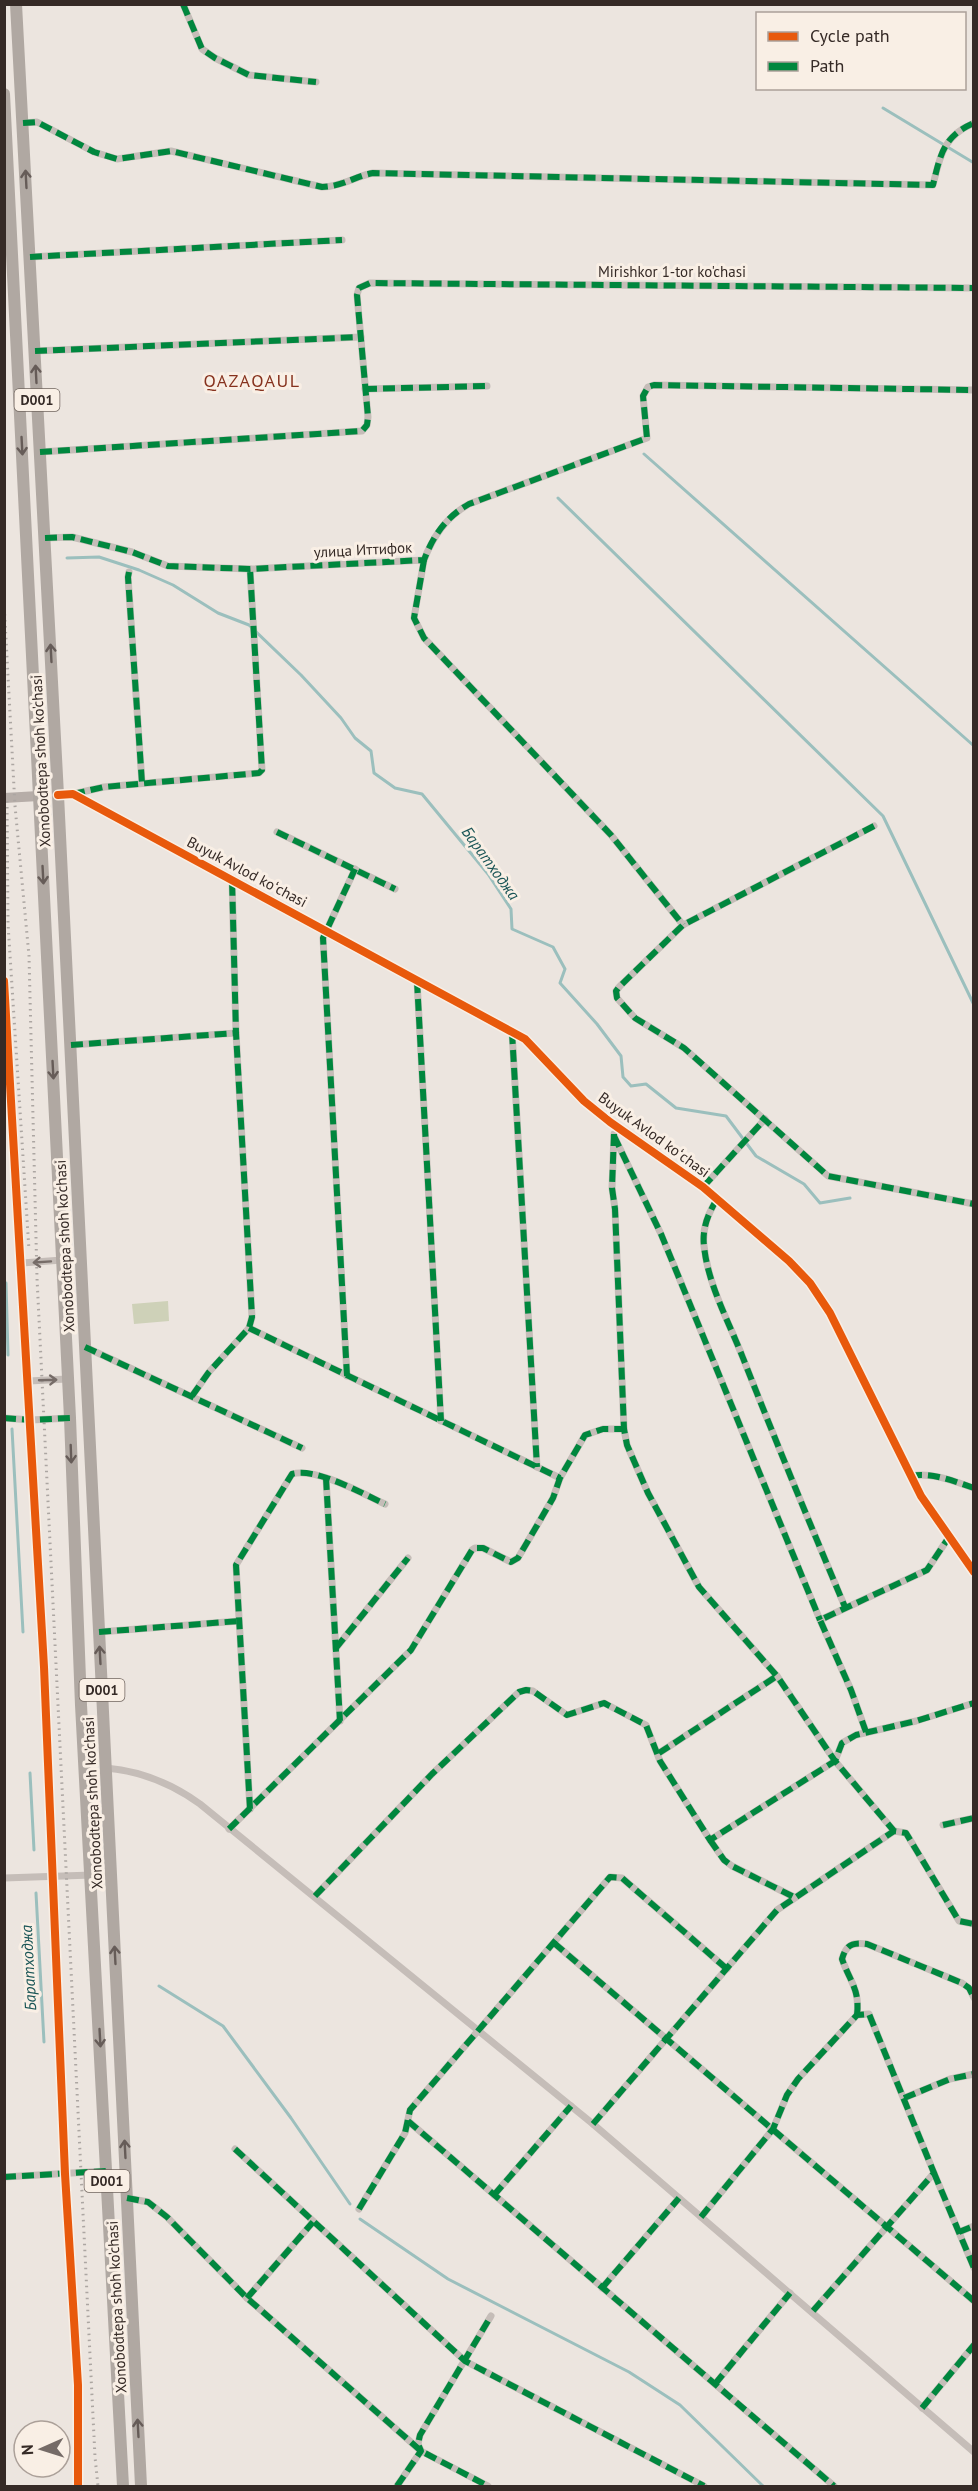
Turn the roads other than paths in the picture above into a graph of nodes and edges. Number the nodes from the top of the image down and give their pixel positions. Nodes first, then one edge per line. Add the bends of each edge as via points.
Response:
1 (16, 4) edge
2 (183, 4) edge
3 (316, 82) dead end
4 (4, 94) edge
5 (23, 123) junction
6 (974, 123) edge
7 (342, 240) dead end
8 (30, 257) junction
9 (974, 288) edge
10 (361, 337) junction
11 (35, 351) junction
12 (487, 386) dead end
13 (365, 389) junction
14 (974, 390) edge
15 (40, 452) junction
16 (45, 538) junction
17 (424, 560) junction
18 (250, 568) junction
19 (129, 572) dead end
20 (142, 783) junction
21 (73, 794) junction
22 (58, 795) junction
23 (39, 796) junction
24 (4, 798) edge
25 (874, 826) dead end
26 (277, 832) dead end
27 (355, 869) junction
28 (232, 879) junction
29 (395, 890) dead end
30 (683, 926) junction
31 (326, 929) junction
32 (4, 981) edge
33 (417, 981) junction
34 (512, 1032) junction
35 (236, 1033) junction
36 (71, 1045) junction
37 (765, 1119) junction
38 (610, 1122) junction
39 (614, 1134) junction
40 (77, 1171) junction
41 (58, 1172) junction
42 (703, 1187) junction
43 (717, 1199) junction
44 (974, 1204) edge
45 (62, 1260) junction
46 (22, 1263) junction
47 (249, 1328) junction
48 (85, 1347) junction
49 (347, 1376) junction
50 (67, 1379) junction
51 (29, 1381) junction
52 (192, 1396) junction
53 (4, 1418) edge
54 (70, 1418) junction
55 (31, 1420) junction
56 (441, 1421) junction
57 (624, 1430) junction
58 (302, 1448) dead end
59 (537, 1467) junction
60 (910, 1476) junction
61 (326, 1478) junction
62 (561, 1478) junction
63 (974, 1488) edge
64 (385, 1504) dead end
65 (950, 1537) junction
66 (408, 1558) dead end
67 (974, 1572) edge
68 (845, 1607) junction
69 (820, 1620) junction
70 (239, 1621) junction
71 (99, 1632) junction
72 (336, 1648) junction
73 (777, 1676) junction
74 (974, 1703) edge
75 (340, 1721) junction
76 (866, 1732) junction
77 (659, 1753) junction
78 (835, 1761) junction
79 (106, 1768) junction
80 (250, 1809) junction
81 (974, 1818) edge
82 (943, 1825) dead end
83 (230, 1829) junction
84 (894, 1831) junction
85 (710, 1840) junction
86 (92, 1875) junction
87 (53, 1877) junction
88 (4, 1878) edge
89 (315, 1896) junction
90 (794, 1898) junction
91 (974, 1924) edge
92 (554, 1943) junction
93 (727, 1969) junction
94 (974, 1998) edge
95 (857, 2015) junction
96 (479, 2030) junction
97 (667, 2037) junction
98 (974, 2074) edge
99 (122, 2091) junction
100 (102, 2092) junction
101 (904, 2098) junction
102 (571, 2106) junction
103 (408, 2121) junction
104 (593, 2124) junction
105 (773, 2129) junction
106 (236, 2149) dead end
107 (106, 2171) junction
108 (934, 2173) junction
109 (65, 2174) junction
110 (4, 2177) edge
111 (494, 2195) junction
112 (127, 2198) junction
113 (679, 2198) junction
114 (359, 2209) dead end
115 (701, 2217) junction
116 (314, 2222) junction
117 (974, 2226) edge
118 (887, 2227) junction
119 (959, 2232) junction
120 (974, 2268) edge
121 (602, 2288) junction
122 (790, 2292) junction
123 (248, 2298) junction
124 (974, 2301) edge
125 (812, 2312) junction
126 (491, 2316) dead end
127 (974, 2345) edge
128 (465, 2361) junction
129 (715, 2384) junction
130 (922, 2408) junction
131 (421, 2451) junction
132 (974, 2452) edge
133 (78, 2487) edge
134 (123, 2487) edge
135 (141, 2487) edge
136 (397, 2487) edge
137 (488, 2487) edge
138 (704, 2487) edge
139 (834, 2487) edge

1 - 5 highway, Xonobodtepa shoh ko'chasi / D001
2 - 3 street via 202,49 214,58 249,75
4 -> 23 highway, Xonobodtepa shoh ko'chasi / D001
5 - 6 street via 37,122 94,152 117,159 171,151 322,187 339,186 373,173 933,185 945,146
8 -> 5 highway, Xonobodtepa shoh ko'chasi / D001
7 - 8 street
8 - 11 highway, Xonobodtepa shoh ko'chasi / D001
9 - 10 street, Mirishkor 1-tor ko'chasi via 370,283 359,288 357,295
10 - 11 street
10 - 13 street
15 -> 11 highway, Xonobodtepa shoh ko'chasi / D001
12 - 13 street
13 - 15 street via 368,425 356,433
14 - 17 street, улица Иттифок via 654,385 644,392 647,438 469,504 452,514 430,544
15 - 16 highway, Xonobodtepa shoh ko'chasi / D001
16 - 18 street, улица Иттифок via 72,537 168,566
22 -> 16 highway, Xonobodtepa shoh ko'chasi / D001
17 - 18 street, улица Иттифок
17 - 30 street via 414,618 424,638 611,835
18 - 20 street via 262,766 259,773
19 - 20 street
20 - 21 street
21 - 22 street
21 - 28 street, Buyuk Avlod koʻchasi
22 - 23 highway
22 - 36 highway, Xonobodtepa shoh ko'chasi / D001
23 - 24 main road
23 -> 41 highway, Xonobodtepa shoh ko'chasi / D001
25 - 30 street
26 - 27 street
27 - 29 street
27 - 31 street
28 - 31 street, Buyuk Avlod koʻchasi
28 - 35 street
30 - 37 street via 620,986 617,998 635,1018 684,1048
31 - 33 street, Buyuk Avlod koʻchasi
31 - 49 street via 323,938
32 - 46 street
33 - 34 street, Buyuk Avlod koʻchasi
33 - 56 street
34 - 38 street, Buyuk Avlod koʻchasi via 525,1039 584,1101
34 - 59 street
35 - 36 street
35 - 47 street via 252,1317
36 - 40 highway, Xonobodtepa shoh ko'chasi / D001
37 - 42 street
37 - 44 street via 828,1176
38 - 39 street
38 - 42 street, Buyuk Avlod koʻchasi
39 - 57 street via 612,1188
39 - 69 street via 662,1234
40 - 41 highway
40 - 48 highway, Xonobodtepa shoh ko'chasi / D001
41 - 45 highway, Xonobodtepa shoh ko'chasi / D001
42 - 43 street, Buyuk Avlod koʻchasi
43 - 60 street, Buyuk Avlod koʻchasi via 789,1261 820,1298
43 - 68 street via 704,1231 711,1277
45 -> 46 street
45 - 50 highway, Xonobodtepa shoh ko'chasi / D001
46 - 51 street
47 - 49 street
47 - 52 street
48 - 52 street
48 - 71 highway, Xonobodtepa shoh ko'chasi / D001
49 - 56 street
51 -> 50 street
50 - 54 highway, Xonobodtepa shoh ko'chasi / D001
51 - 55 street
52 - 58 street
53 - 55 street
54 - 55 street
54 -> 86 highway, Xonobodtepa shoh ko'chasi / D001
55 - 87 street
56 - 59 street
57 - 62 street via 603,1429 585,1435
57 - 73 street via 648,1493 699,1587
59 - 62 street
60 - 63 street via 934,1476
60 - 65 street, Buyuk Avlod koʻchasi
61 - 64 street
61 - 70 street via 292,1474 236,1565
61 - 72 street
62 - 75 street via 518,1558 511,1562 483,1548 472,1550 411,1650
65 - 67 street, Buyuk Avlod koʻchasi
65 - 68 street via 927,1570
66 - 72 street
68 - 69 street
69 - 76 street
70 - 71 street
70 - 80 street
79 -> 71 highway, Xonobodtepa shoh ko'chasi / D001
72 - 75 street
73 - 77 street
73 - 78 street
74 - 76 street
75 - 80 street
76 - 78 street via 842,1743
77 - 85 street via 660,1761
77 - 89 street via 646,1725 604,1703 567,1715 533,1691 519,1692 432,1774
78 - 84 street
78 - 85 street
79 - 83 street via 124,1770 176,1788
99 -> 79 highway, Xonobodtepa shoh ko'chasi / D001
80 - 83 street
81 - 82 street
83 - 89 street
84 - 90 street
84 - 91 street via 906,1833 959,1921
85 - 90 street via 732,1866
86 - 87 street
86 -> 100 highway, Xonobodtepa shoh ko'chasi / D001
87 - 88 street
87 - 109 street
89 - 96 street
90 - 93 street via 777,1910
92 - 93 street via 610,1877 617,1876
92 - 96 street
92 - 97 street
93 - 97 street
94 - 95 street via 962,1983 867,1944 850,1944 842,1959 856,1987
95 - 101 street via 869,2014
95 - 105 street via 798,2079
96 - 102 street
96 - 103 street via 410,2110
97 - 104 street
97 - 105 street
98 - 101 street via 950,2079
99 - 100 highway
112 -> 99 highway, Xonobodtepa shoh ko'chasi / D001
100 - 107 highway, Xonobodtepa shoh ko'chasi / D001
101 - 108 street
102 - 104 street
102 - 111 street
103 - 111 street
103 - 114 street via 405,2133
104 - 113 street
105 - 115 street
105 - 118 street
106 - 116 street
107 - 109 street
107 - 134 highway, Xonobodtepa shoh ko'chasi / D001
108 - 118 street
108 - 119 street
109 - 110 street
109 - 133 street via 78,2385
111 - 121 street
112 - 123 street via 148,2202 167,2217
135 -> 112 highway, Xonobodtepa shoh ko'chasi / D001
113 - 115 street
113 - 121 street
115 - 122 street
116 - 123 street
116 - 128 street
117 - 119 street
118 - 124 street
118 - 125 street
119 - 120 street
121 - 129 street
122 - 125 street
122 - 129 street
123 - 131 street
125 - 130 street
126 - 128 street
127 - 130 street
128 - 131 street via 420,2434
128 - 138 street
129 - 139 street
130 - 132 street
131 - 136 street
131 - 137 street

